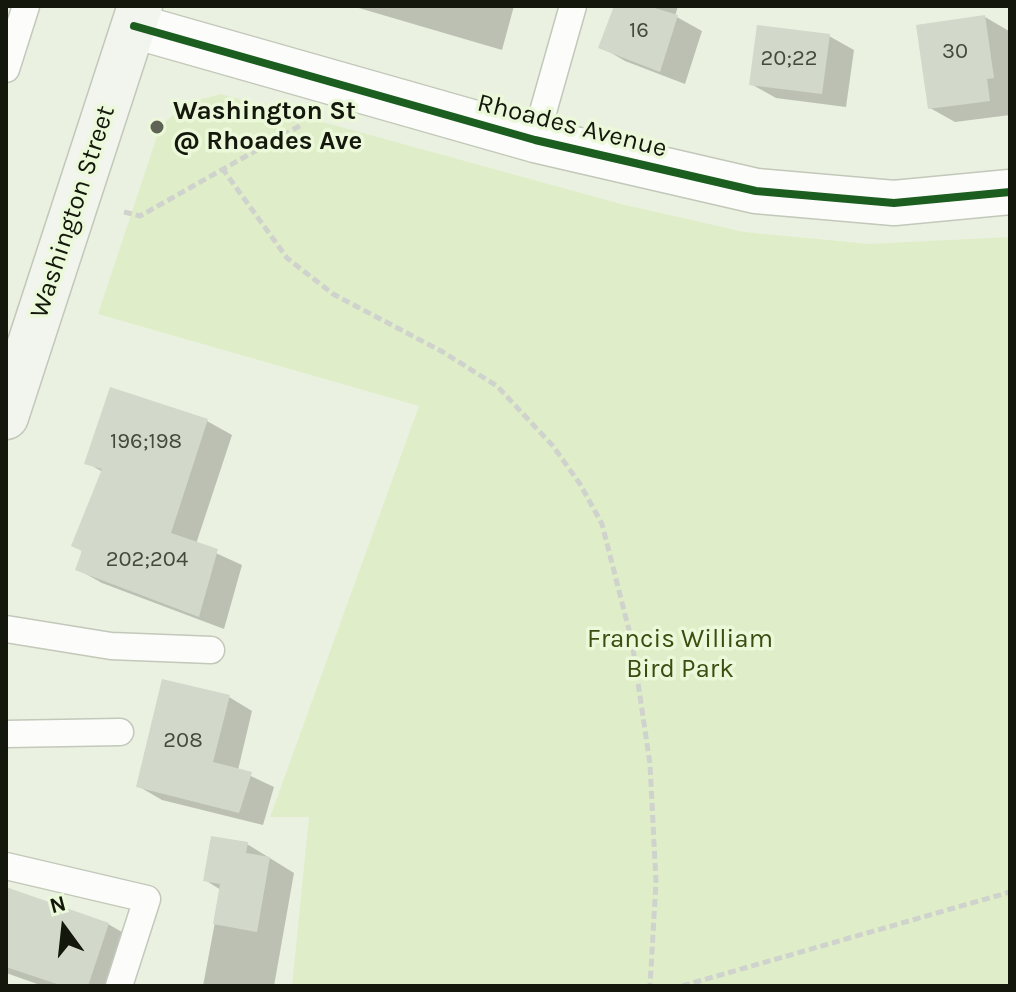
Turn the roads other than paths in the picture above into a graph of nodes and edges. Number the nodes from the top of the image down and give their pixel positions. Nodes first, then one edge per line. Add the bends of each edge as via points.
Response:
1 (26, 6) edge
2 (573, 6) edge
3 (137, 16) edge
4 (6, 69) edge
5 (535, 140) junction
6 (1010, 192) edge
7 (17, 348) edge
8 (6, 417) edge
9 (6, 629) edge
10 (211, 650) dead end
11 (120, 732) dead end
12 (6, 734) edge
13 (6, 866) edge
14 (119, 986) edge

1 - 4 lane
2 - 5 lane
3 - 5 street, Rhoades Avenue
3 - 7 main road, Washington Street
5 - 6 street, Rhoades Avenue via 756,191 894,203
7 - 8 main road, Washington Street
9 - 10 lane via 111,646
11 - 12 lane
13 - 14 lane via 147,899

